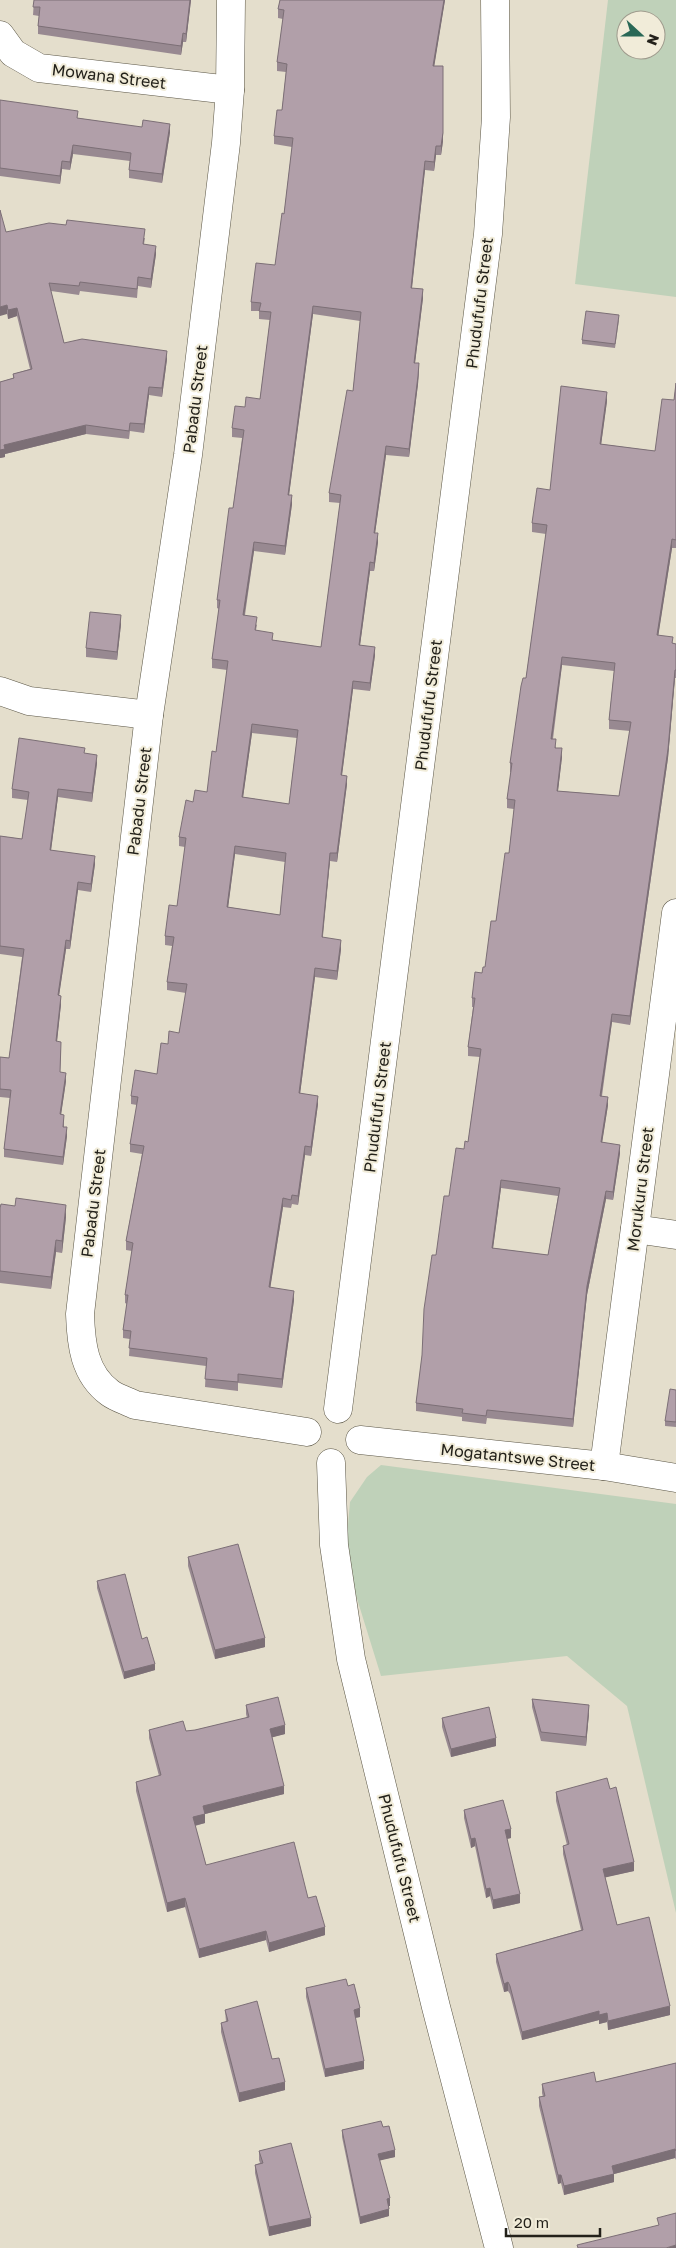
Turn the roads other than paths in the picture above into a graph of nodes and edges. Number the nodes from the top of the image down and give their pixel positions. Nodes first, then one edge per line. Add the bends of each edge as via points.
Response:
1 (231, 0) edge
2 (496, 0) edge
3 (0, 35) edge
4 (230, 90) junction
5 (0, 690) edge
6 (149, 715) junction
7 (676, 913) edge
8 (670, 1004) edge
9 (635, 1229) junction
10 (676, 1235) edge
11 (338, 1409) junction
12 (307, 1432) junction
13 (360, 1440) junction
14 (331, 1463) junction
15 (604, 1466) junction
16 (676, 1478) edge
17 (498, 2248) edge

1 - 4 street, Pabadu Street
2 - 11 street, Phudufufu Street via 496,117 488,234
3 - 4 street, Mowana Street via 13,54 39,68
4 - 6 street, Pabadu Street via 188,455
5 - 6 street via 29,701
6 - 12 street, Pabadu Street via 80,1314 82,1348 92,1374 110,1394 135,1405
7 - 8 street, Morukuru Street
8 - 9 street, Morukuru Street
9 - 10 street
9 - 15 street, Morukuru Street
11 - 12 street via 321,1411 309,1423
11 - 13 street via 354,1418 359,1426
12 - 14 street via 307,1440 315,1456
13 - 14 street via 348,1458
13 - 15 street, Mogatantswe Street
14 - 17 street, Phudufufu Street via 334,1545 351,1659
15 - 16 street, Mogatantswe Street

